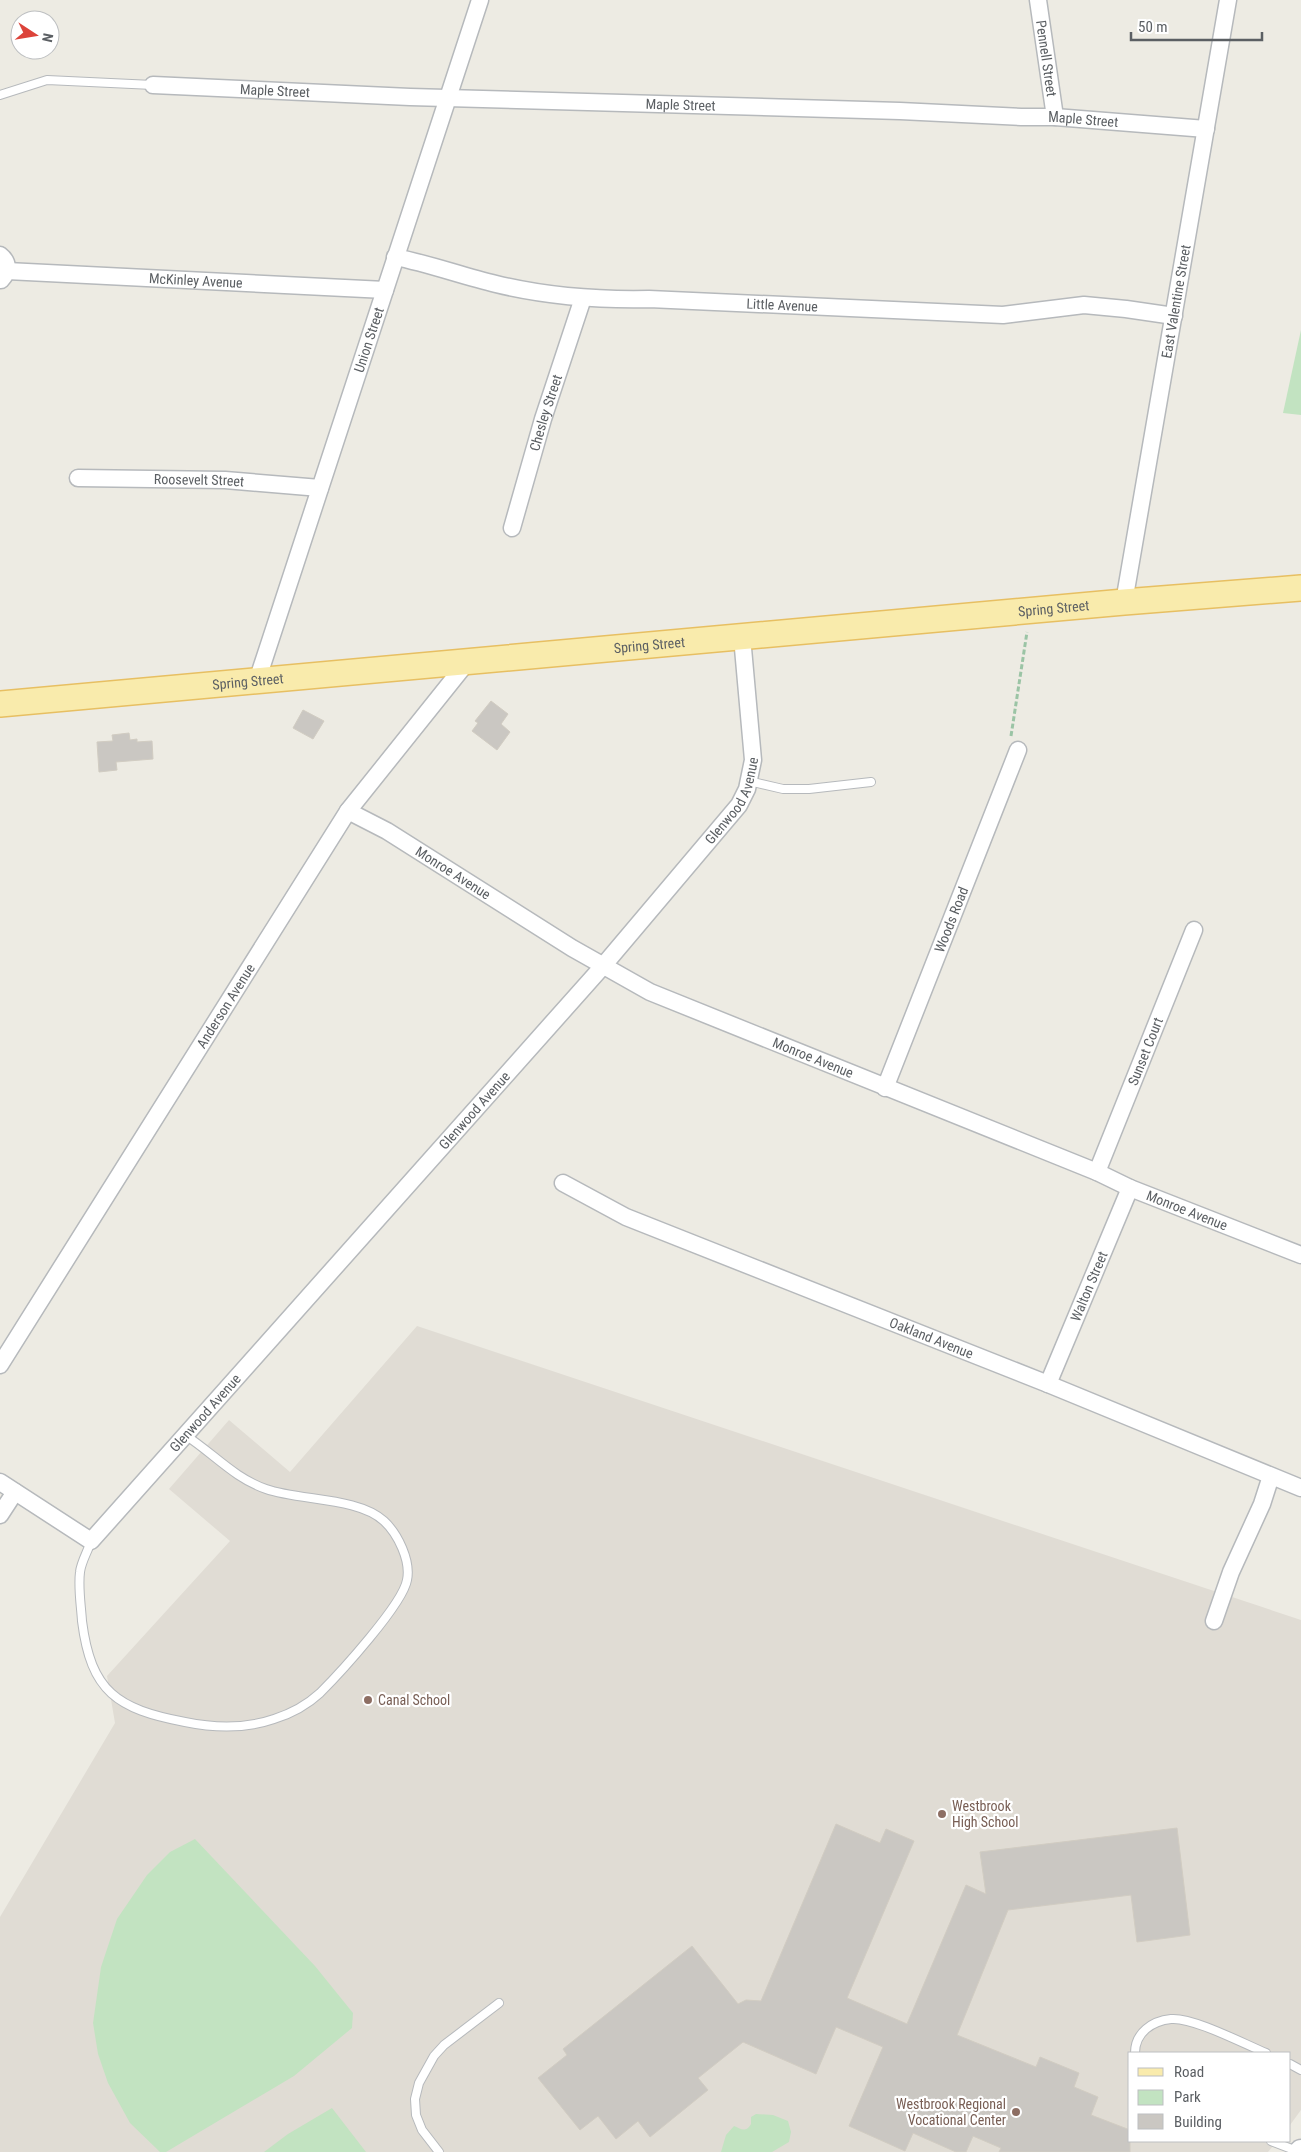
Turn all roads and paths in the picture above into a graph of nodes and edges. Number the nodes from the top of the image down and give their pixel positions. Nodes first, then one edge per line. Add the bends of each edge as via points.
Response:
1 (480, 0) edge
2 (1038, 0) edge
3 (1228, 0) edge
4 (153, 85) joint
5 (0, 95) edge
6 (448, 97) junction
7 (1055, 117) junction
8 (1206, 129) junction
9 (0, 255) edge
10 (395, 257) junction
11 (4, 276) edge
12 (385, 290) junction
13 (583, 298) junction
14 (1174, 316) junction
15 (78, 478) dead end
16 (320, 488) junction
17 (512, 528) dead end
18 (1301, 588) edge
19 (1124, 602) junction
20 (1028, 629) dead end
21 (742, 637) junction
22 (468, 661) junction
23 (257, 681) junction
24 (0, 704) edge
25 (1018, 750) joint
26 (749, 781) junction
27 (871, 782) dead end
28 (348, 811) junction
29 (1194, 930) dead end
30 (603, 966) junction
31 (885, 1088) junction
32 (1097, 1172) junction
33 (563, 1183) dead end
34 (1130, 1188) junction
35 (1301, 1255) edge
36 (0, 1365) edge
37 (1048, 1384) junction
38 (185, 1435) junction
39 (1271, 1476) junction
40 (0, 1482) edge
41 (1301, 1488) edge
42 (15, 1492) junction
43 (0, 1515) edge
44 (91, 1541) junction
45 (1214, 1621) dead end
46 (499, 2003) dead end
47 (1135, 2052) edge
48 (1264, 2052) edge
49 (1274, 2142) edge
50 (439, 2152) edge
51 (1300, 2152) edge

1 - 6 street, Union Street
2 - 7 street, Pennell Street
3 - 8 street, East Valentine Street
4 - 5 lane via 47,80
4 - 6 street, Maple Street
6 - 7 street, Maple Street
6 - 10 street, Union Street
7 - 8 street, Maple Street
8 - 14 street, East Valentine Street
9 - 11 street, McKinley Avenue via 6,262
10 - 12 street, Union Street
10 - 13 street, Little Avenue via 497,284
11 - 12 street, McKinley Avenue
12 - 16 street, Union Street
13 - 14 street, Little Avenue via 1003,315 1084,305
13 - 17 street, Chesley Street via 543,419
14 - 19 street, East Valentine Street
15 - 16 street, Roosevelt Street via 225,480
16 - 23 street, Union Street
18 - 19 main road, Spring Street
19 - 21 main road, Spring Street
20 - 25 path via 1009,744
21 - 22 main road, Spring Street
21 - 26 street, Glenwood Avenue via 753,760
22 - 23 main road, Spring Street
22 - 28 street, Anderson Avenue
23 - 24 main road, Spring Street
25 - 31 street, Woods Road
26 - 27 lane via 783,789
26 - 30 street, Glenwood Avenue via 740,805
28 - 30 street, Monroe Avenue via 387,831
28 - 36 street, Anderson Avenue
29 - 32 street, Sunset Court
30 - 31 street, Monroe Avenue via 650,992
30 - 38 street, Glenwood Avenue
31 - 32 street, Monroe Avenue
32 - 34 street, Monroe Avenue
33 - 37 street, Oakland Avenue via 626,1217
34 - 35 street, Monroe Avenue
34 - 37 street, Walton Street
37 - 39 street, Oakland Avenue
38 - 44 street, Glenwood Avenue
38 - 44 lane via 231,1472 248,1481 281,1493 368,1510 396,1535 408,1565 402,1595 339,1671 306,1704 256,1724 196,1725 150,1715 124,1703 109,1692 90,1664 80,1602 80,1571
39 - 41 street, Oakland Avenue
39 - 45 street
40 - 42 street
42 - 43 street
42 - 44 street
46 - 50 lane via 444,2045 419,2084 415,2099 416,2115 422,2130
47 - 48 lane via 1142,2033 1154,2023 1172,2018 1210,2029
49 - 51 lane

